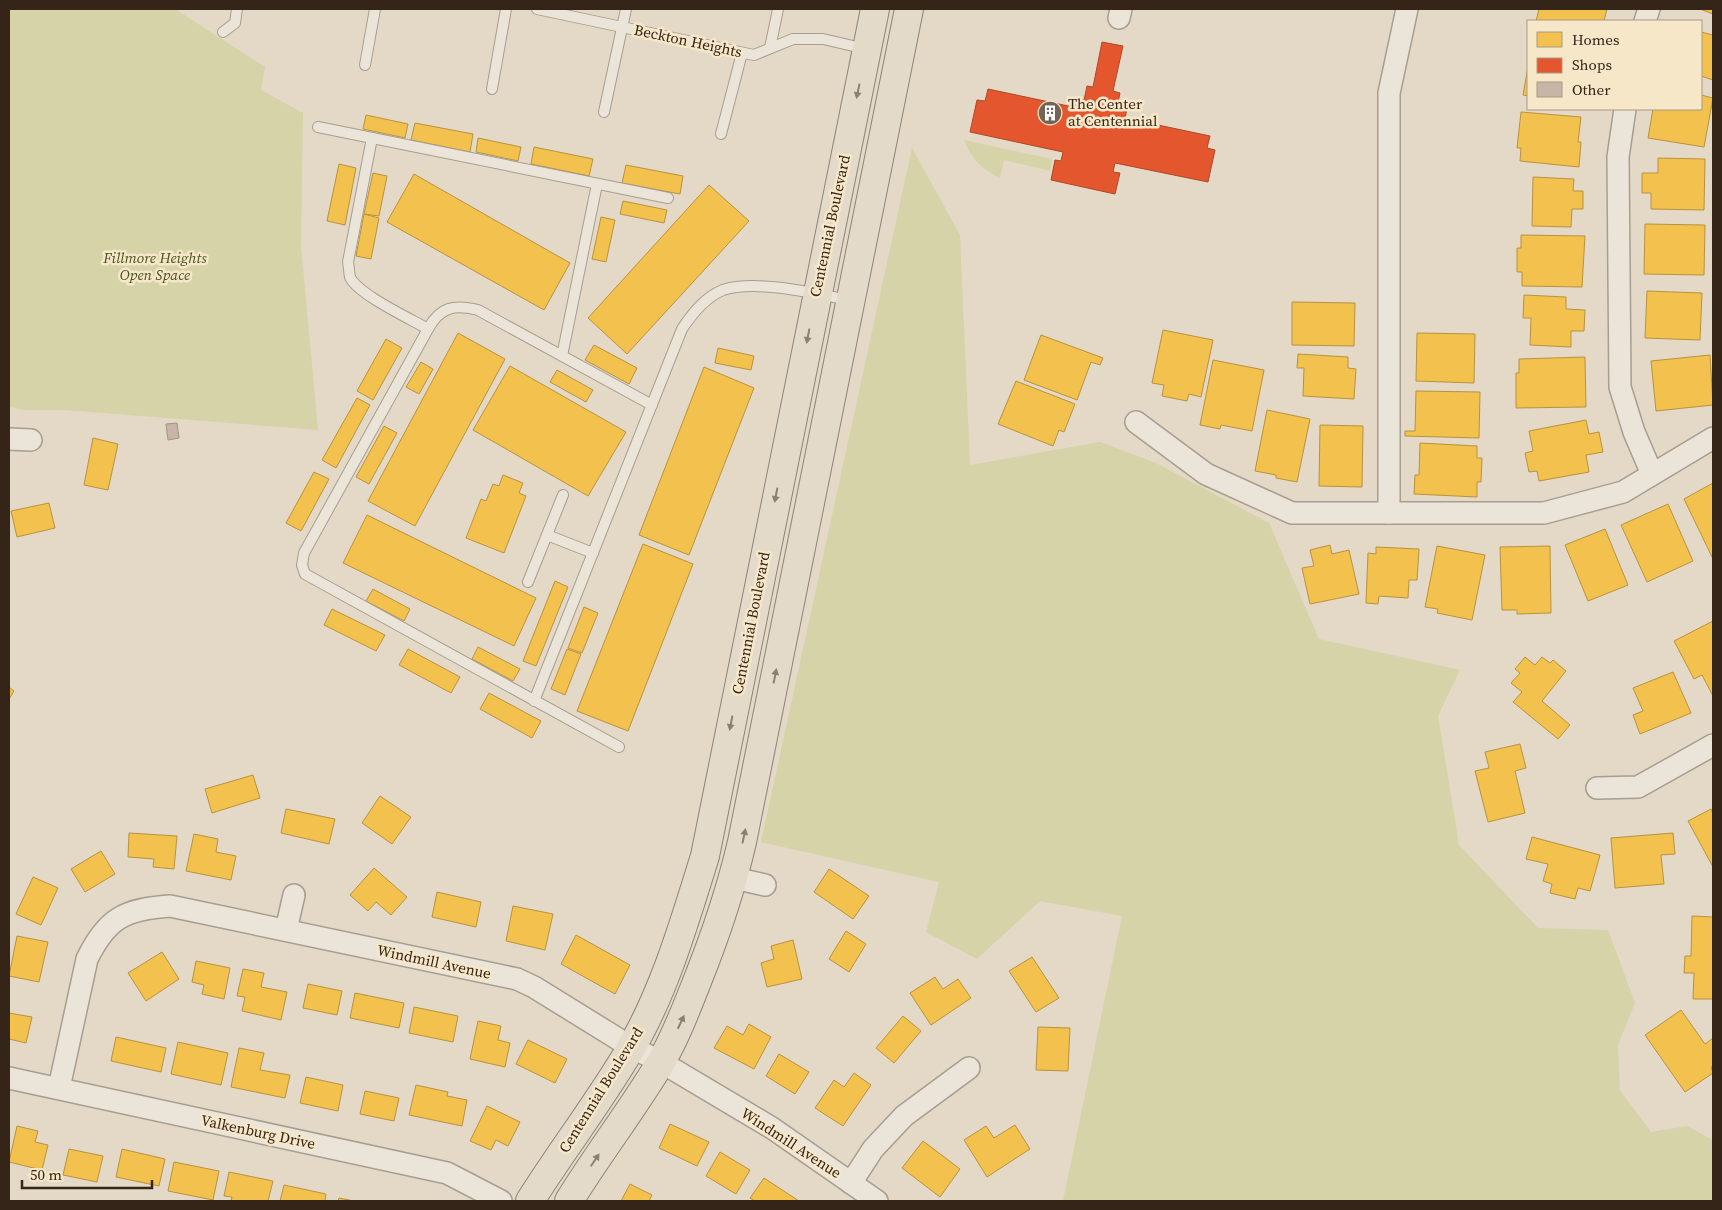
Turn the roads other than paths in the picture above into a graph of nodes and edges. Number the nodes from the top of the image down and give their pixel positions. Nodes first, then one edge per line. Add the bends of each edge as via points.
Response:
1 (237, 9) edge
2 (375, 9) edge
3 (506, 9) edge
4 (537, 9) edge
5 (626, 9) edge
6 (778, 9) edge
7 (875, 9) edge
8 (909, 9) edge
9 (1408, 9) edge
10 (622, 27) junction
11 (223, 32) dead end
12 (770, 48) junction
13 (867, 49) junction
14 (742, 53) junction
15 (365, 65) dead end
16 (492, 89) dead end
17 (1625, 110) edge
18 (604, 112) dead end
19 (318, 127) dead end
20 (721, 134) dead end
21 (372, 138) junction
22 (597, 184) junction
23 (668, 198) dead end
24 (816, 294) junction
25 (850, 300) junction
26 (428, 329) junction
27 (562, 356) junction
28 (652, 405) junction
29 (1136, 422) dead end
30 (1713, 438) edge
31 (9, 439) edge
32 (31, 440) dead end
33 (1652, 474) junction
34 (563, 495) dead end
35 (1389, 513) junction
36 (547, 535) junction
37 (593, 554) junction
38 (528, 582) dead end
39 (534, 702) junction
40 (1713, 745) edge
41 (618, 747) dead end
42 (1597, 788) dead end
43 (734, 878) junction
44 (765, 885) dead end
45 (294, 895) dead end
46 (286, 930) junction
47 (632, 1047) junction
48 (661, 1062) junction
49 (969, 1068) dead end
50 (9, 1078) edge
51 (59, 1088) junction
52 (851, 1183) junction
53 (501, 1201) edge
54 (530, 1201) edge
55 (569, 1201) edge
56 (877, 1201) edge

1 - 11 lane via 235,24
2 - 15 lane
3 - 16 lane
4 - 10 lane, Beckton Heights
5 - 10 lane
6 - 12 lane
7 - 13 main road, Centennial Boulevard
8 - 25 main road, Centennial Boulevard
9 - 35 street via 1389,93
10 - 14 lane, Beckton Heights
10 - 18 lane
12 - 13 lane, Beckton Heights via 793,39 823,39
12 - 14 lane, Beckton Heights via 754,55
13 -> 24 main road, Centennial Boulevard
14 - 20 lane
17 - 33 street via 1618,157 1620,387
19 - 21 lane
21 - 22 lane
21 - 26 lane via 348,262 350,277 369,296
22 - 23 lane
22 - 27 lane
24 - 25 lane
24 - 28 lane via 744,286 723,290 711,298 694,311 682,329
24 -> 47 main road, Centennial Boulevard via 705,856 673,955
43 -> 25 main road, Centennial Boulevard
26 - 27 lane via 435,316 445,310 466,307 478,310
26 - 39 lane via 304,553 302,565 305,574
27 - 28 lane
28 - 37 lane
29 - 35 street via 1206,474 1292,513
30 - 33 street
31 - 32 street
33 - 35 street via 1623,492 1544,513
34 - 36 lane
36 - 37 lane
36 - 38 lane
37 - 39 lane
39 - 41 lane
40 - 42 street via 1638,787
43 - 44 street
48 -> 43 main road, Centennial Boulevard via 682,1021
45 - 46 street
46 - 47 street, Windmill Avenue via 517,979
46 - 51 street, Windmill Avenue via 170,906 128,913 109,924 86,959
47 - 48 street, Windmill Avenue
47 - 54 main road, Centennial Boulevard
48 - 52 street, Windmill Avenue via 772,1128
55 -> 48 main road, Centennial Boulevard
49 - 52 street via 904,1116 874,1149
50 - 51 street, Valkenburg Drive
51 - 53 street, Valkenburg Drive via 446,1173
52 - 56 street, Windmill Avenue

